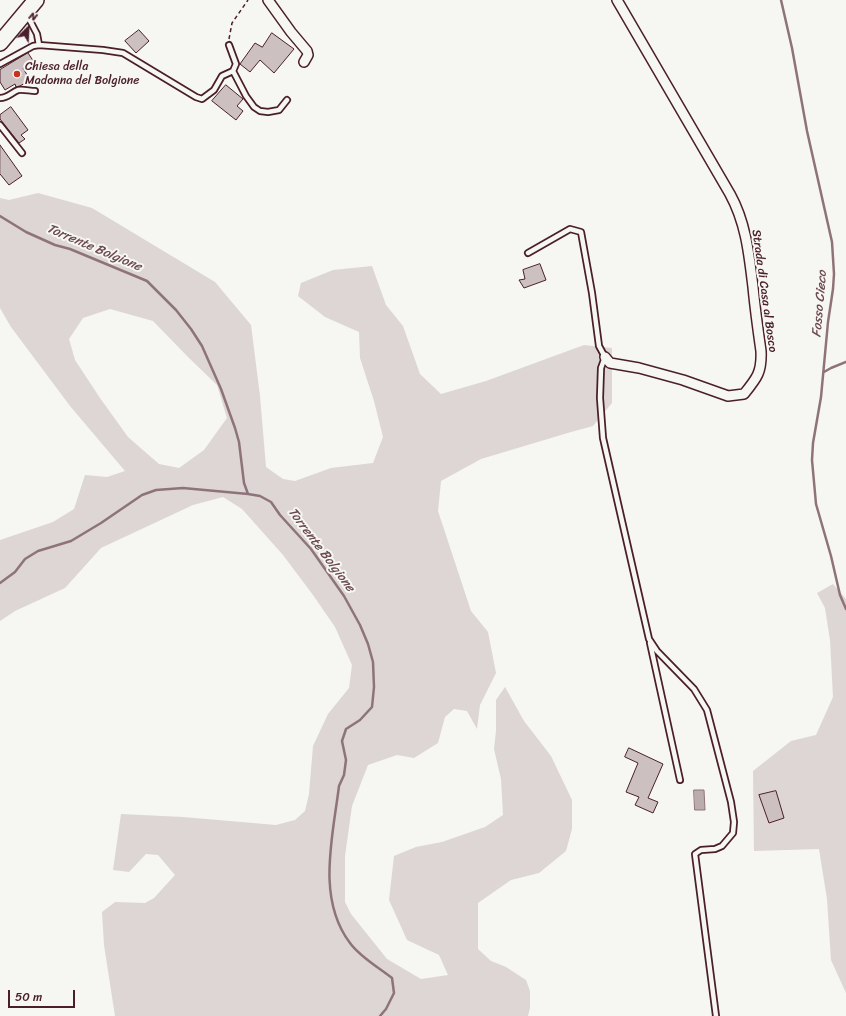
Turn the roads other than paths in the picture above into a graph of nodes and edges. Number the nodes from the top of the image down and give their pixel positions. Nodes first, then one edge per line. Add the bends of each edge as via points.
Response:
1 (36, 0) edge
2 (268, 0) edge
3 (617, 0) edge
4 (26, 12) junction
5 (0, 43) edge
6 (39, 45) junction
7 (229, 45) road end
8 (304, 62) dead end
9 (0, 64) edge
10 (233, 71) junction
11 (35, 92) dead end
12 (0, 98) edge
13 (287, 100) dead end
14 (0, 125) edge
15 (22, 153) dead end
16 (528, 253) dead end
17 (605, 357) junction
18 (649, 639) junction
19 (680, 780) dead end
20 (716, 1016) edge

1 - 4 main road
2 - 8 street via 307,51 308,55
3 - 17 street, Strada di Casa al Bosco via 739,212 748,250 761,367 744,394 728,396 683,380 610,363
4 - 5 main road
4 - 6 lane via 37,34
6 - 9 lane via 32,46
6 - 10 lane via 123,53 202,99 214,90 222,76
7 - 10 lane via 236,64
10 - 13 lane via 246,96 260,111 279,110
11 - 12 lane via 22,90 9,97
14 - 15 lane
16 - 17 lane via 570,229 581,232 599,346
17 - 18 lane via 601,368 600,398 603,438
18 - 19 lane
18 - 20 lane via 657,651 694,689 707,710 731,802 733,833 722,846 701,850 695,854

